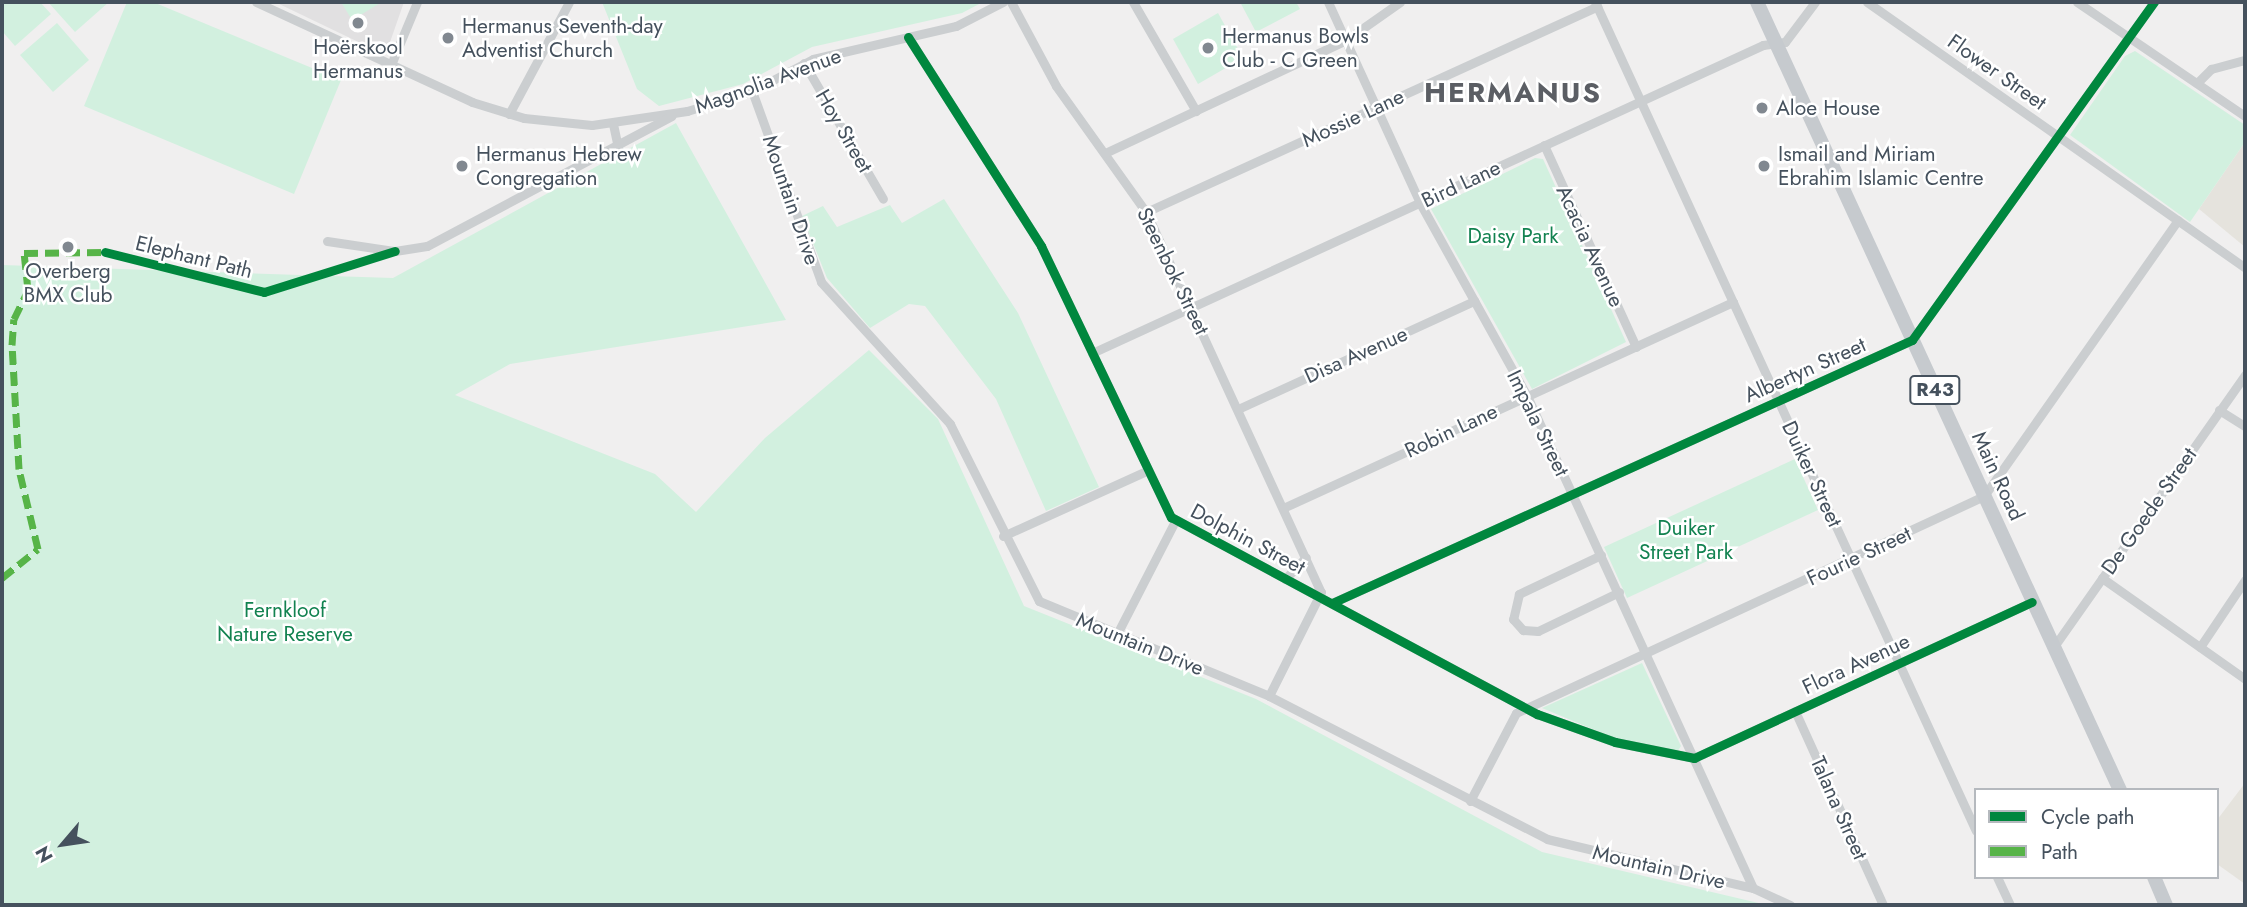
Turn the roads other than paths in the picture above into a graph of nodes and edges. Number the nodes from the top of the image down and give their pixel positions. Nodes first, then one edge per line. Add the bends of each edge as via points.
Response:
1 (256, 2) edge
2 (417, 2) edge
3 (569, 2) edge
4 (1003, 2) edge
5 (1011, 2) edge
6 (1133, 2) edge
7 (1328, 2) edge
8 (1400, 2) edge
9 (1756, 2) edge
10 (1815, 2) edge
11 (1867, 2) edge
12 (2077, 2) edge
13 (2154, 2) edge
14 (1596, 4) edge
15 (908, 37) junction
16 (2129, 37) junction
17 (1346, 40) junction
18 (1776, 44) junction
19 (2245, 60) edge
20 (804, 63) junction
21 (390, 67) junction
22 (2197, 83) junction
23 (752, 91) junction
24 (1641, 101) junction
25 (1377, 107) junction
26 (1196, 111) junction
27 (509, 114) junction
28 (673, 115) junction
29 (2245, 116) edge
30 (612, 124) junction
31 (2059, 137) junction
32 (1544, 145) junction
33 (618, 148) junction
34 (1105, 153) junction
35 (883, 199) dead end
36 (1420, 203) junction
37 (1146, 212) junction
38 (2178, 220) junction
39 (327, 240) dead end
40 (2245, 268) edge
41 (1475, 301) junction
42 (1733, 302) junction
43 (1191, 308) junction
44 (1912, 340) junction
45 (1636, 346) junction
46 (1091, 353) junction
47 (2245, 375) edge
48 (1527, 396) junction
49 (1779, 401) junction
50 (1238, 409) junction
51 (2220, 410) junction
52 (2245, 426) edge
53 (1146, 471) junction
54 (1574, 495) junction
55 (1984, 496) junction
56 (1283, 508) junction
57 (1175, 522) junction
58 (1003, 536) junction
59 (1601, 555) junction
60 (1306, 557) junction
61 (1851, 559) junction
62 (2102, 578) junction
63 (1285, 579) junction
64 (2245, 580) edge
65 (1619, 592) junction
66 (1320, 597) junction
67 (2032, 602) junction
68 (1332, 603) junction
69 (1117, 634) junction
70 (2200, 647) junction
71 (2053, 648) junction
72 (1646, 653) junction
73 (1899, 663) junction
74 (2245, 679) edge
75 (1269, 696) junction
76 (1526, 708) junction
77 (1795, 711) junction
78 (1694, 758) junction
79 (2117, 786) edge
80 (1470, 801) junction
81 (1974, 827) edge
82 (1998, 879) edge
83 (2155, 879) edge
84 (2163, 879) edge
85 (1753, 888) junction
86 (1790, 905) edge
87 (1882, 905) edge
88 (2010, 905) edge
89 (2166, 905) edge
90 (2174, 905) edge

1 - 21 street, Magnolia Avenue
2 - 21 street
3 - 27 street
4 - 15 street, Magnolia Avenue via 956,26
5 - 34 street, Steenbok Street via 1056,86
6 - 26 street
7 - 17 street, Impala Street
8 - 17 street
9 - 18 main road, Main Road / R43
10 - 18 street, Bird Lane via 1789,39
11 - 31 street, Flower Street
12 - 16 street
13 - 16 street, Albertyn Street
14 - 24 street, Duiker Street
14 - 25 street, Mossie Lane
15 - 20 street, Magnolia Avenue
15 - 46 street, Dolphin Street via 1041,247
16 - 22 street
16 - 31 street, Albertyn Street
17 - 25 street, Impala Street
17 - 26 street
18 - 24 street, Bird Lane
18 - 44 main road, Main Road / R43
19 - 22 street via 2211,69
20 - 23 street, Magnolia Avenue
20 - 35 street, Hoy Street
21 - 27 street, Magnolia Avenue
22 - 29 street
23 - 28 street, Magnolia Avenue
23 - 58 street, Mountain Drive via 817,275 944,416
24 - 32 street, Bird Lane
24 - 42 street, Duiker Street
25 - 36 street, Impala Street
25 - 37 street, Mossie Lane
26 - 34 street
27 - 30 street, Magnolia Avenue
28 - 30 street, Magnolia Avenue
28 - 33 street
30 - 33 street
31 - 38 street, Flower Street
31 - 44 street, Albertyn Street
32 - 36 street, Bird Lane
32 - 45 street, Acacia Avenue
33 - 39 street via 427,246 396,251
34 - 37 street, Steenbok Street
36 - 41 street, Impala Street
36 - 43 street, Bird Lane
37 - 43 street, Steenbok Street
38 - 40 street, Flower Street
38 - 55 street, Fourie Street
41 - 48 street, Impala Street
41 - 50 street, Disa Avenue
42 - 45 street, Robin Lane
42 - 49 street, Duiker Street
43 - 46 street, Bird Lane
43 - 50 street, Steenbok Street
44 - 49 street, Albertyn Street
44 - 55 main road, Main Road / R43
45 - 48 street, Robin Lane
46 - 53 street, Dolphin Street
47 - 51 street, De Goede Street
48 - 54 street, Impala Street
48 - 56 street, Robin Lane
49 - 54 street, Albertyn Street
49 - 61 street, Duiker Street
50 - 56 street, Steenbok Street
51 - 52 street
51 - 62 street, De Goede Street
53 - 57 street, Dolphin Street
53 - 58 street
54 - 59 street, Impala Street
54 - 68 street, Albertyn Street
55 - 61 street, Fourie Street
55 - 67 main road, Main Road / R43
56 - 60 street, Steenbok Street
57 - 63 street, Dolphin Street
57 - 69 street
58 - 69 street, Mountain Drive via 1034,597
59 - 65 street, Impala Street
59 - 65 street via 1519,594 1513,619 1523,630 1538,631
60 - 63 street
60 - 66 street, Steenbok Street
61 - 72 street, Fourie Street
61 - 73 street, Duiker Street
62 - 70 street
62 - 71 street, De Goede Street
63 - 66 street, Dolphin Street
64 - 70 street
65 - 72 street, Impala Street
66 - 68 street, Dolphin Street
66 - 75 street
67 - 71 main road, Main Road / R43
67 - 73 street, Flora Avenue
68 - 76 street, Dolphin Street
69 - 75 street, Mountain Drive
70 - 74 street
71 - 79 main road, Main Road / R43
72 - 76 street, Fourie Street
72 - 78 street, Impala Street
73 - 77 street, Flora Avenue
73 - 81 street, Duiker Street
75 - 80 street, Mountain Drive
76 - 78 street, Dolphin Street via 1615,742
76 - 80 street, Fourie Street via 1516,713
77 - 78 street, Flora Avenue
77 - 87 street, Talana Street
78 - 85 street, Impala Street
80 - 85 street, Mountain Drive via 1546,839
82 - 88 street
83 - 89 main road
84 - 90 main road
85 - 86 street, Mountain Drive

